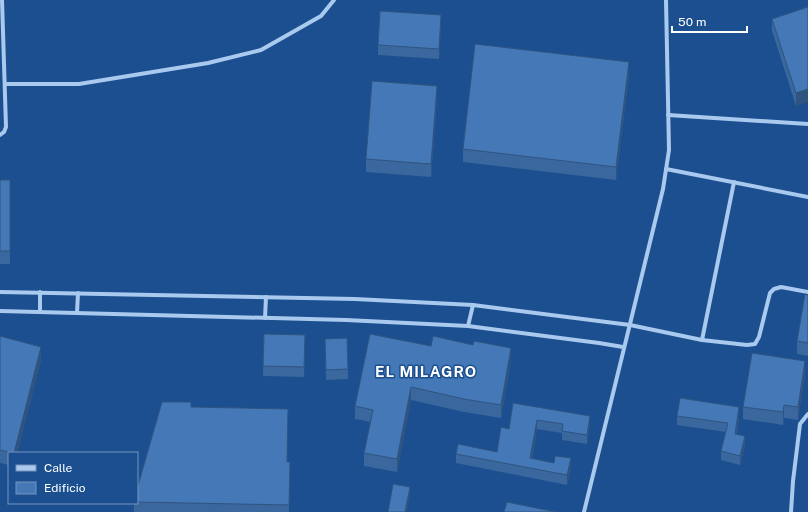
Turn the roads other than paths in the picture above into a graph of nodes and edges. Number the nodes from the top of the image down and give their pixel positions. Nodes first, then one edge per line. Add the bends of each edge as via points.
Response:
1 (2, 0) edge
2 (334, 0) edge
3 (666, 0) edge
4 (2, 51) edge
5 (6, 84) junction
6 (668, 115) junction
7 (808, 124) edge
8 (0, 135) edge
9 (666, 169) junction
10 (734, 182) junction
11 (808, 197) edge
12 (0, 292) edge
13 (40, 292) junction
14 (808, 292) edge
15 (78, 293) junction
16 (266, 297) junction
17 (473, 305) junction
18 (0, 311) edge
19 (40, 312) junction
20 (77, 313) junction
21 (264, 318) junction
22 (630, 325) junction
23 (468, 326) junction
24 (702, 340) junction
25 (623, 347) junction
26 (808, 414) edge
27 (584, 512) edge
28 (791, 512) edge

1 - 4 street
2 - 5 street via 321,16 261,50 208,63 80,84
3 - 6 street
4 - 5 street
5 - 8 street via 6,127
6 - 7 street
6 - 9 street via 669,150
9 - 10 street
9 - 22 street
10 - 11 street
10 - 24 street
12 - 13 street
13 - 15 street
13 - 19 street
14 - 24 street via 774,288 770,293 755,344
15 - 16 street
15 - 20 street
16 - 17 street
16 - 21 street
17 - 22 street
17 - 23 street
18 - 19 street
19 - 20 street
20 - 21 street
21 - 23 street
22 - 24 street
22 - 25 street
23 - 25 street
25 - 27 street
26 - 28 street via 800,424

